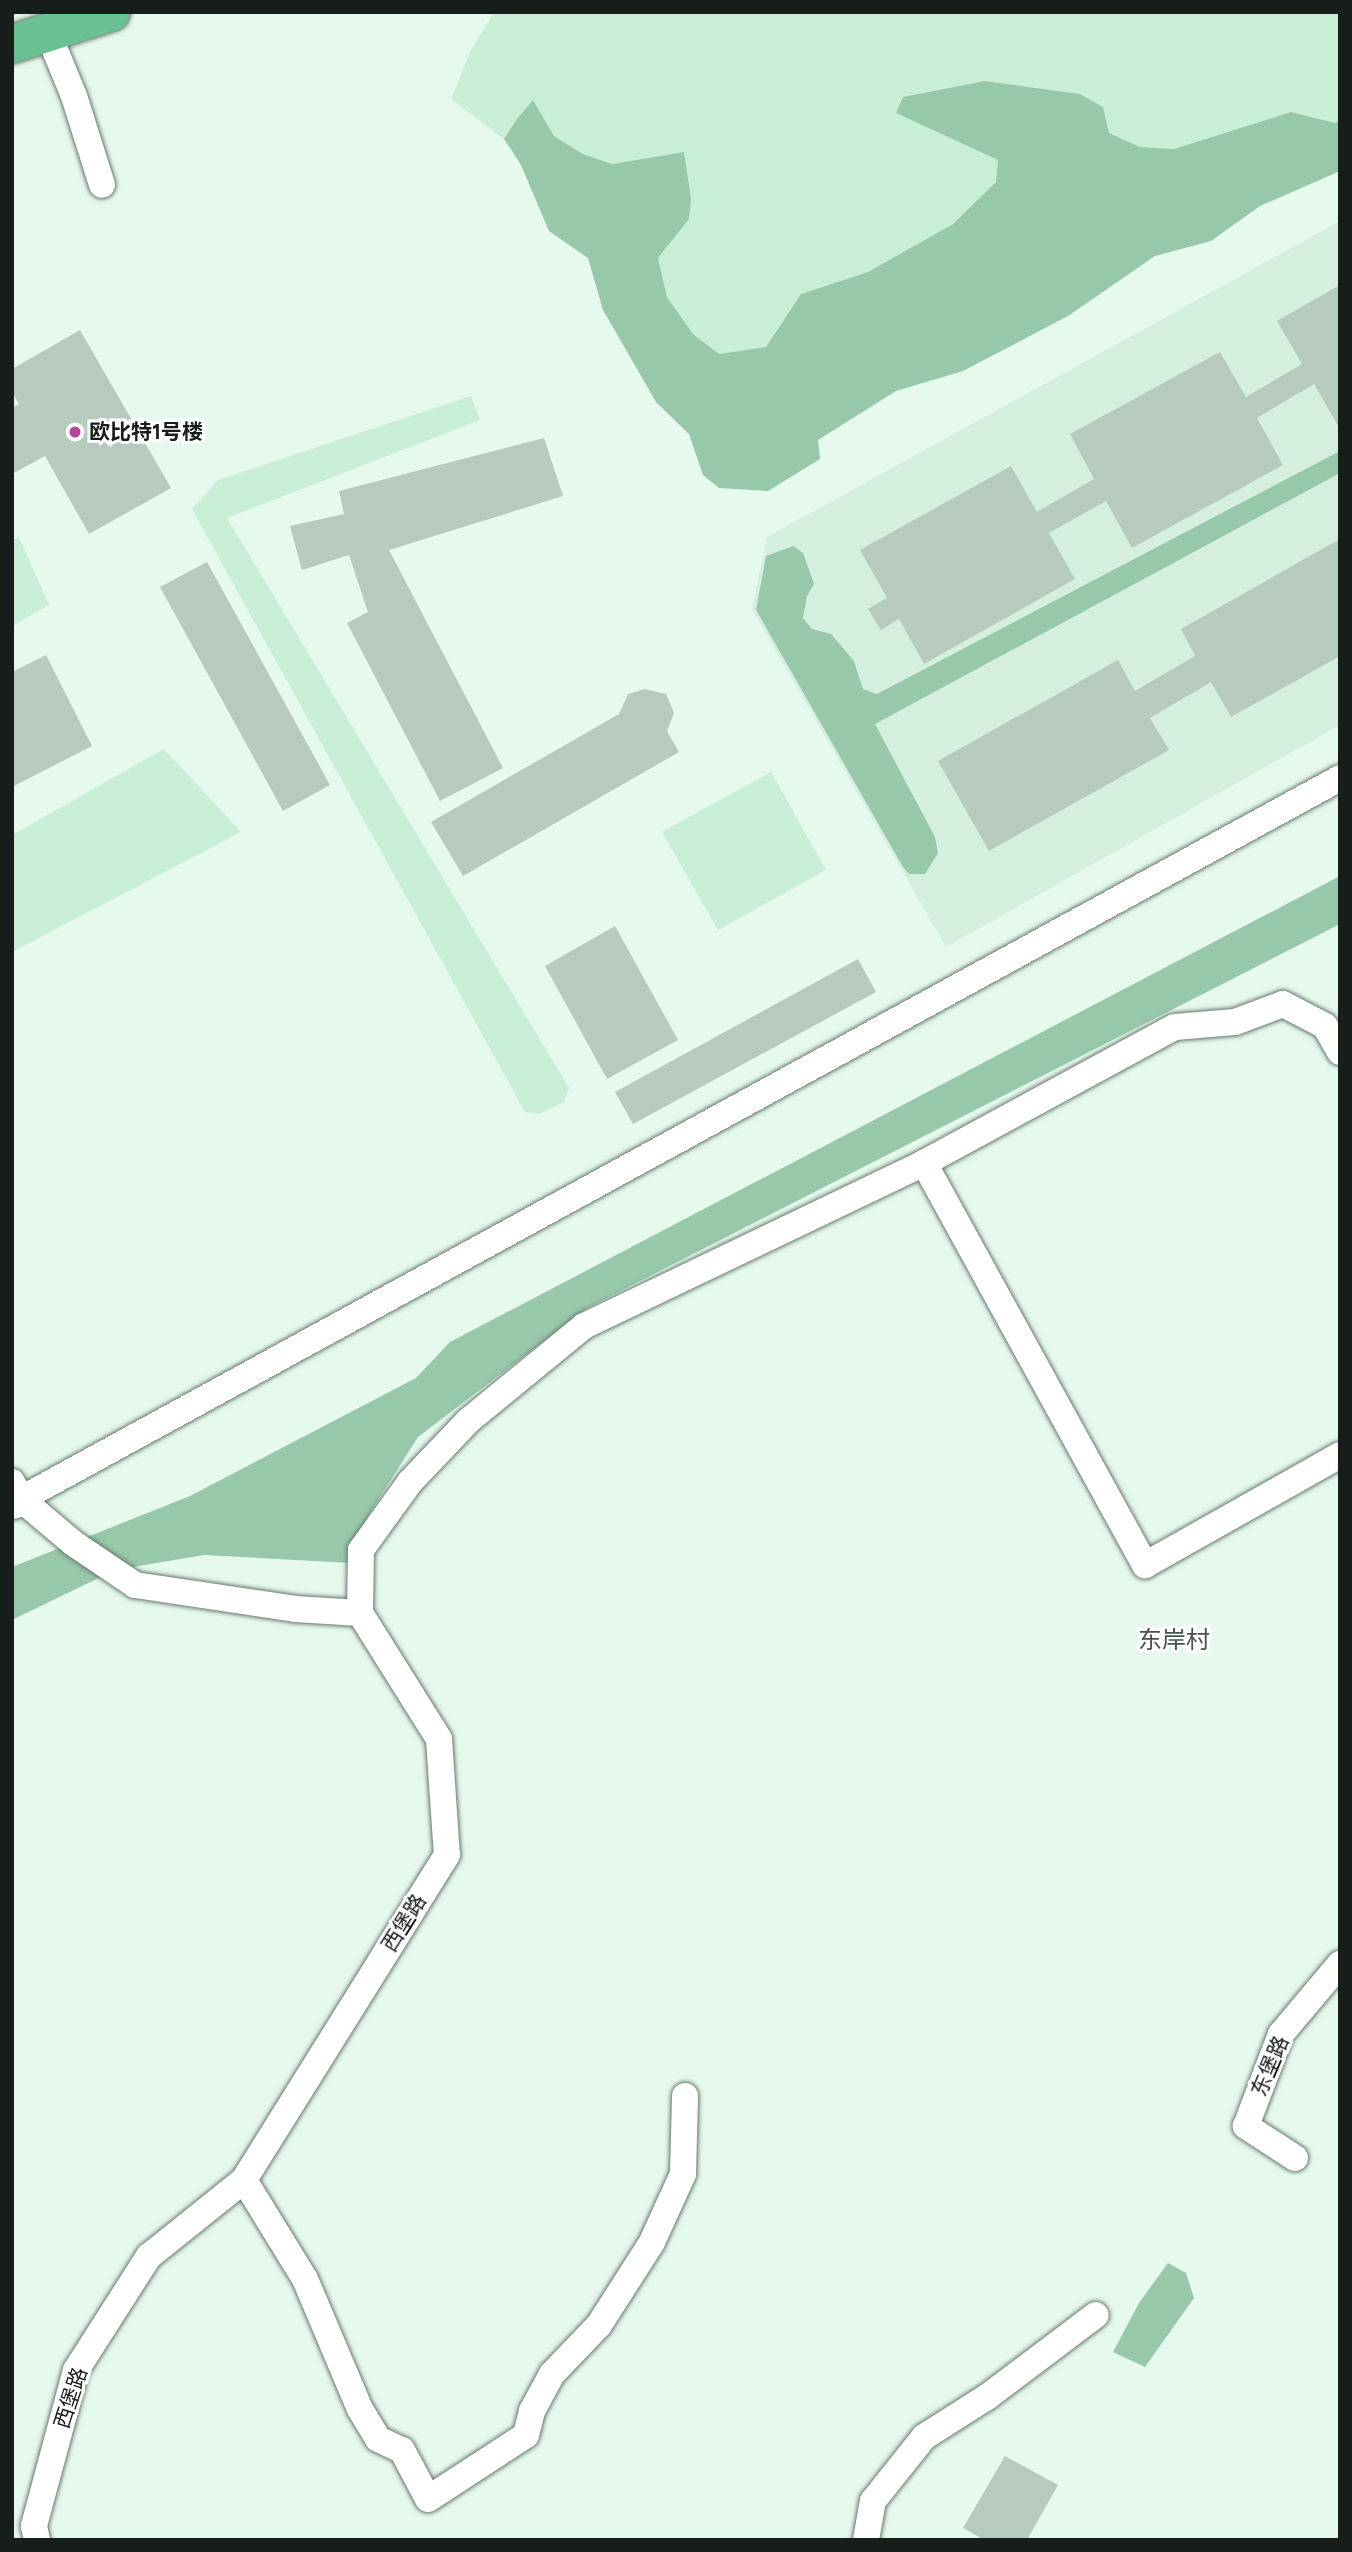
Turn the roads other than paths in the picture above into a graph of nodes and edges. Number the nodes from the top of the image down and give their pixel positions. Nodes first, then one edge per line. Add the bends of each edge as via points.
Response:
1 (111, 12) edge
2 (48, 33) junction
3 (12, 44) edge
4 (102, 185) dead end
5 (1340, 778) edge
6 (1340, 1052) edge
7 (924, 1163) junction
8 (1340, 1455) edge
9 (15, 1494) edge
10 (360, 1613) junction
11 (1340, 1964) edge
12 (685, 2096) dead end
13 (1295, 2158) dead end
14 (244, 2180) junction
15 (1096, 2315) dead end
16 (37, 2540) edge
17 (866, 2540) edge

1 - 2 highway
2 - 3 highway
2 - 4 street
5 - 9 street
6 - 7 street via 1325,1026 1283,1004 1235,1022 1175,1027
7 - 8 street via 1145,1565
7 - 10 street via 584,1326 468,1421 410,1482 361,1550
9 - 10 street via 129,1583 295,1609
10 - 14 street, 西堡路 via 439,1739 447,1855
11 - 13 street, 东堡路 via 1281,2034 1246,2126
12 - 14 street via 682,2174 652,2242 599,2325 552,2374 532,2411 526,2435 428,2499 402,2450 378,2439 360,2409 305,2278
14 - 16 street, 西堡路 via 149,2256 76,2370 34,2526
15 - 17 street via 987,2398 924,2437 873,2501

